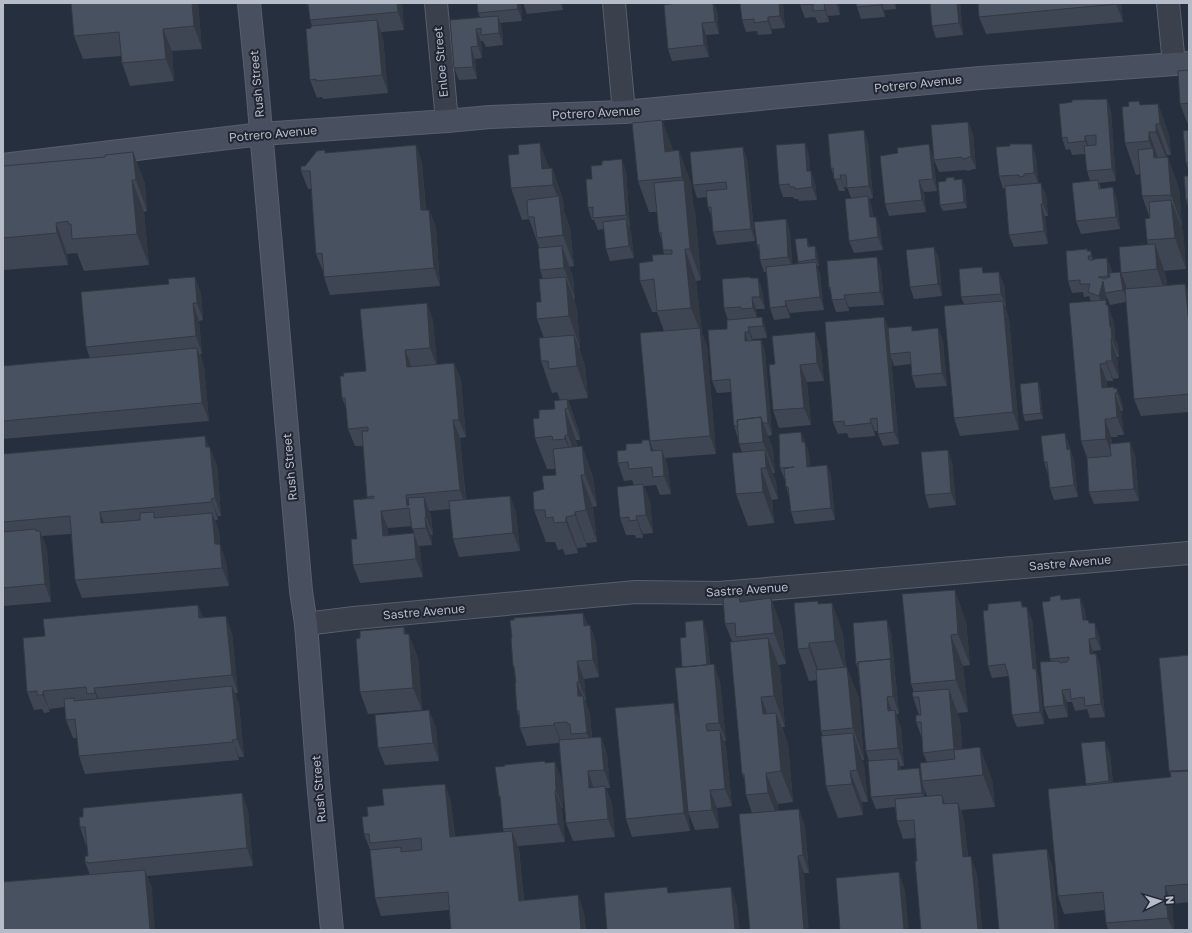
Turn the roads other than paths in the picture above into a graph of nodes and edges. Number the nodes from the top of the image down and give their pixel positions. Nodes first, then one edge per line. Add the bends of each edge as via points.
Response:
1 (249, 3) edge
2 (436, 3) edge
3 (614, 3) edge
4 (1168, 3) edge
5 (1181, 64) edge
6 (624, 112) junction
7 (447, 121) junction
8 (261, 134) junction
9 (3, 165) edge
10 (1189, 553) edge
11 (306, 624) junction
12 (332, 930) edge

1 - 8 street, Rush Street
2 - 7 street, Enloe Street
3 - 6 street
4 - 5 street
5 - 6 street, Potrero Avenue via 980,78
6 - 7 street, Potrero Avenue
7 - 8 street, Potrero Avenue
8 - 9 street, Potrero Avenue
8 - 11 street, Rush Street via 301,592
10 - 11 street, Sastre Avenue via 720,593 636,592
11 - 12 street, Rush Street

